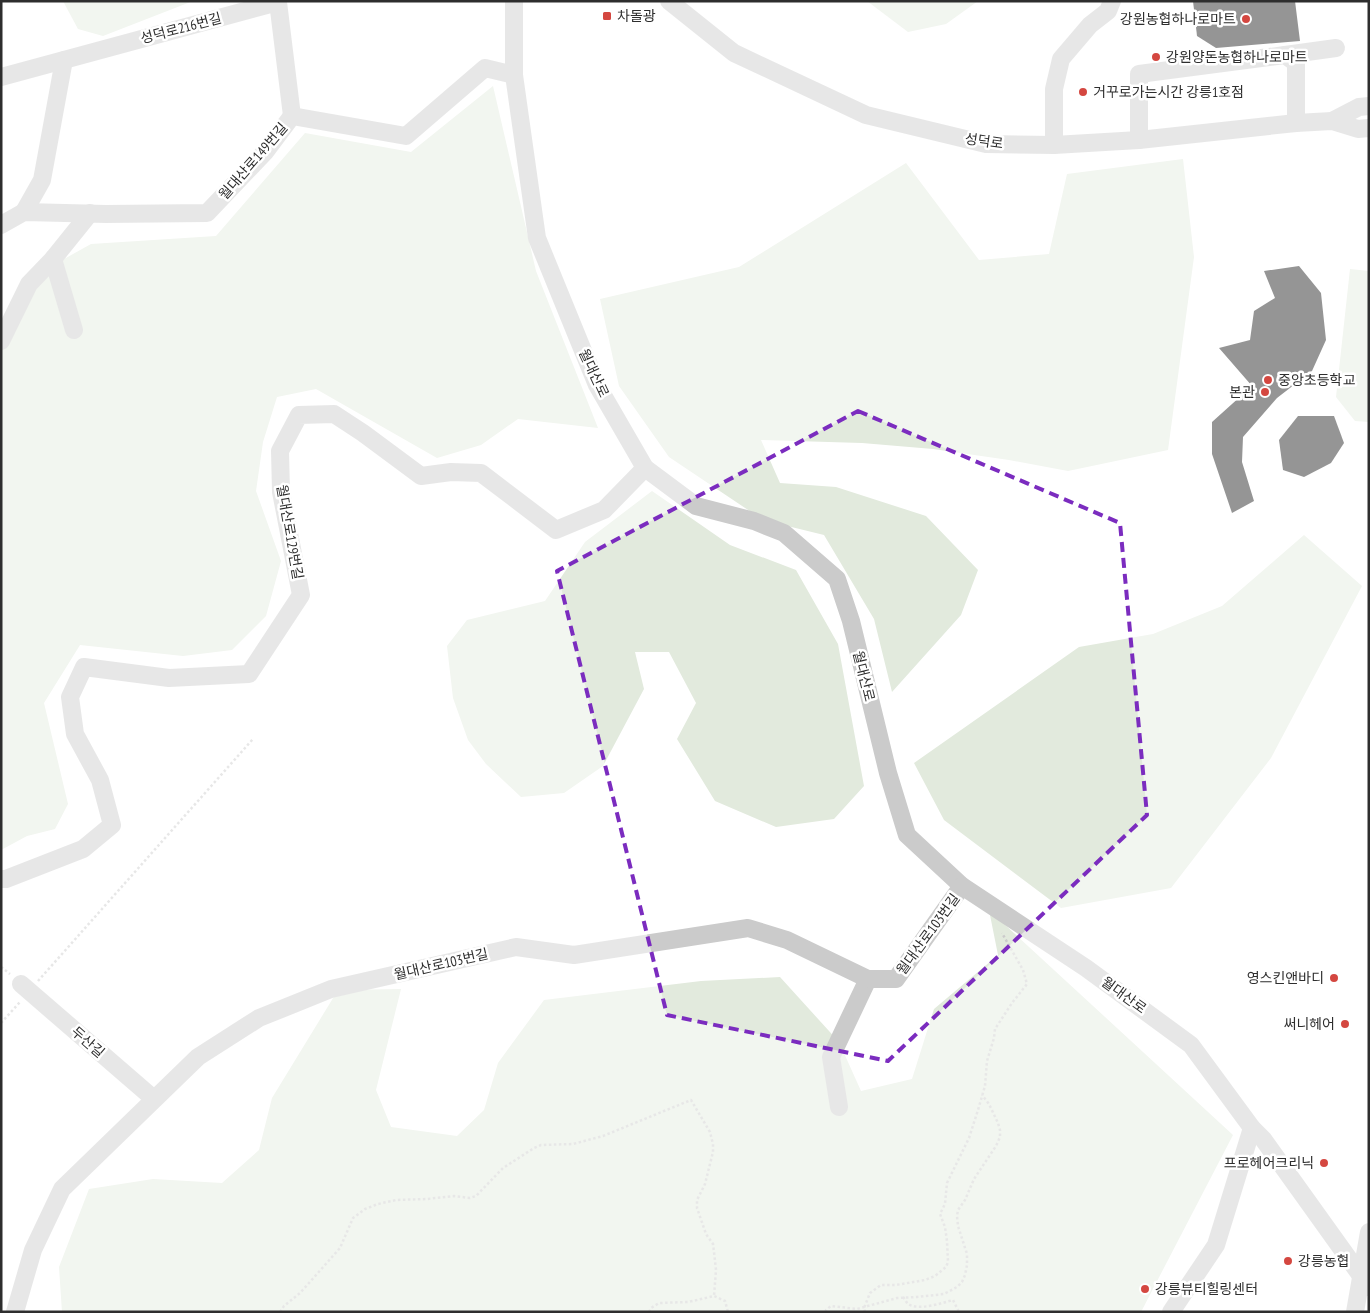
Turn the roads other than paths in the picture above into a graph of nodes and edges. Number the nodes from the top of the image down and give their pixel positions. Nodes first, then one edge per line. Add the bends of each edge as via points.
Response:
1 (514, 1) edge
2 (669, 1) edge
3 (1112, 1) edge
4 (1336, 48) dead end
5 (1285, 55) junction
6 (64, 60) junction
7 (514, 75) junction
8 (1, 77) edge
9 (1369, 106) edge
10 (292, 116) junction
11 (1332, 121) junction
12 (1296, 123) junction
13 (1369, 128) edge
14 (1140, 140) junction
15 (1054, 145) junction
16 (24, 212) junction
17 (90, 213) junction
18 (1, 224) edge
19 (52, 259) junction
20 (74, 330) dead end
21 (1, 342) edge
22 (645, 468) junction
23 (1, 879) edge
24 (962, 886) junction
25 (868, 979) junction
26 (25, 988) road end
27 (154, 1100) junction
28 (839, 1107) dead end
29 (1252, 1128) junction
30 (1369, 1232) edge
31 (1366, 1281) edge
32 (15, 1312) edge
33 (1171, 1312) edge
34 (1355, 1312) edge

1 - 7 street, 월대산로
2 - 15 street, 성덕로 via 734,53 866,115 986,144
3 - 15 street via 1108,11 1090,25 1061,59 1054,89
4 - 5 street
5 - 12 street via 1296,63
5 - 14 street via 1139,74
6 - 8 street, 성덕로216번길
6 - 10 street, 성덕로216번길 via 278,2
6 - 16 street via 42,180
7 - 10 street, 월대산로149번길 via 485,68 406,136
7 - 22 street, 월대산로 via 537,238 597,385
9 - 11 street
10 - 17 street, 월대산로149번길 via 265,152 207,214
11 - 12 street, 성덕로
11 - 13 street via 1358,129
12 - 14 street, 성덕로
14 - 15 street, 성덕로
16 - 17 street, 월대산로149번길
16 - 18 street, 월대산로149번길
17 - 19 street
19 - 20 street
19 - 21 street via 29,284
22 - 23 street, 월대산로129번길 via 604,510 556,530 481,473 421,476 334,414 300,416 280,451 282,492 301,595 250,674 169,678 84,667 70,697 75,734 100,780 112,825 83,849
22 - 24 street, 월대산로 via 696,506 754,521 784,533 837,579 907,835
24 - 25 street, 월대산로103번길 via 896,979
24 - 29 street, 월대산로 via 1086,968 1191,1045
25 - 27 street, 월대산로103번길 via 787,940 748,928 574,955 516,947 331,988 259,1018 198,1057
25 - 28 street via 831,1057
26 - 27 street, 두산길
27 - 32 street, 월대산로103번길 via 62,1189 32,1250
29 - 31 street, 월대산로
29 - 33 street via 1216,1245
30 - 31 street
31 - 34 street

